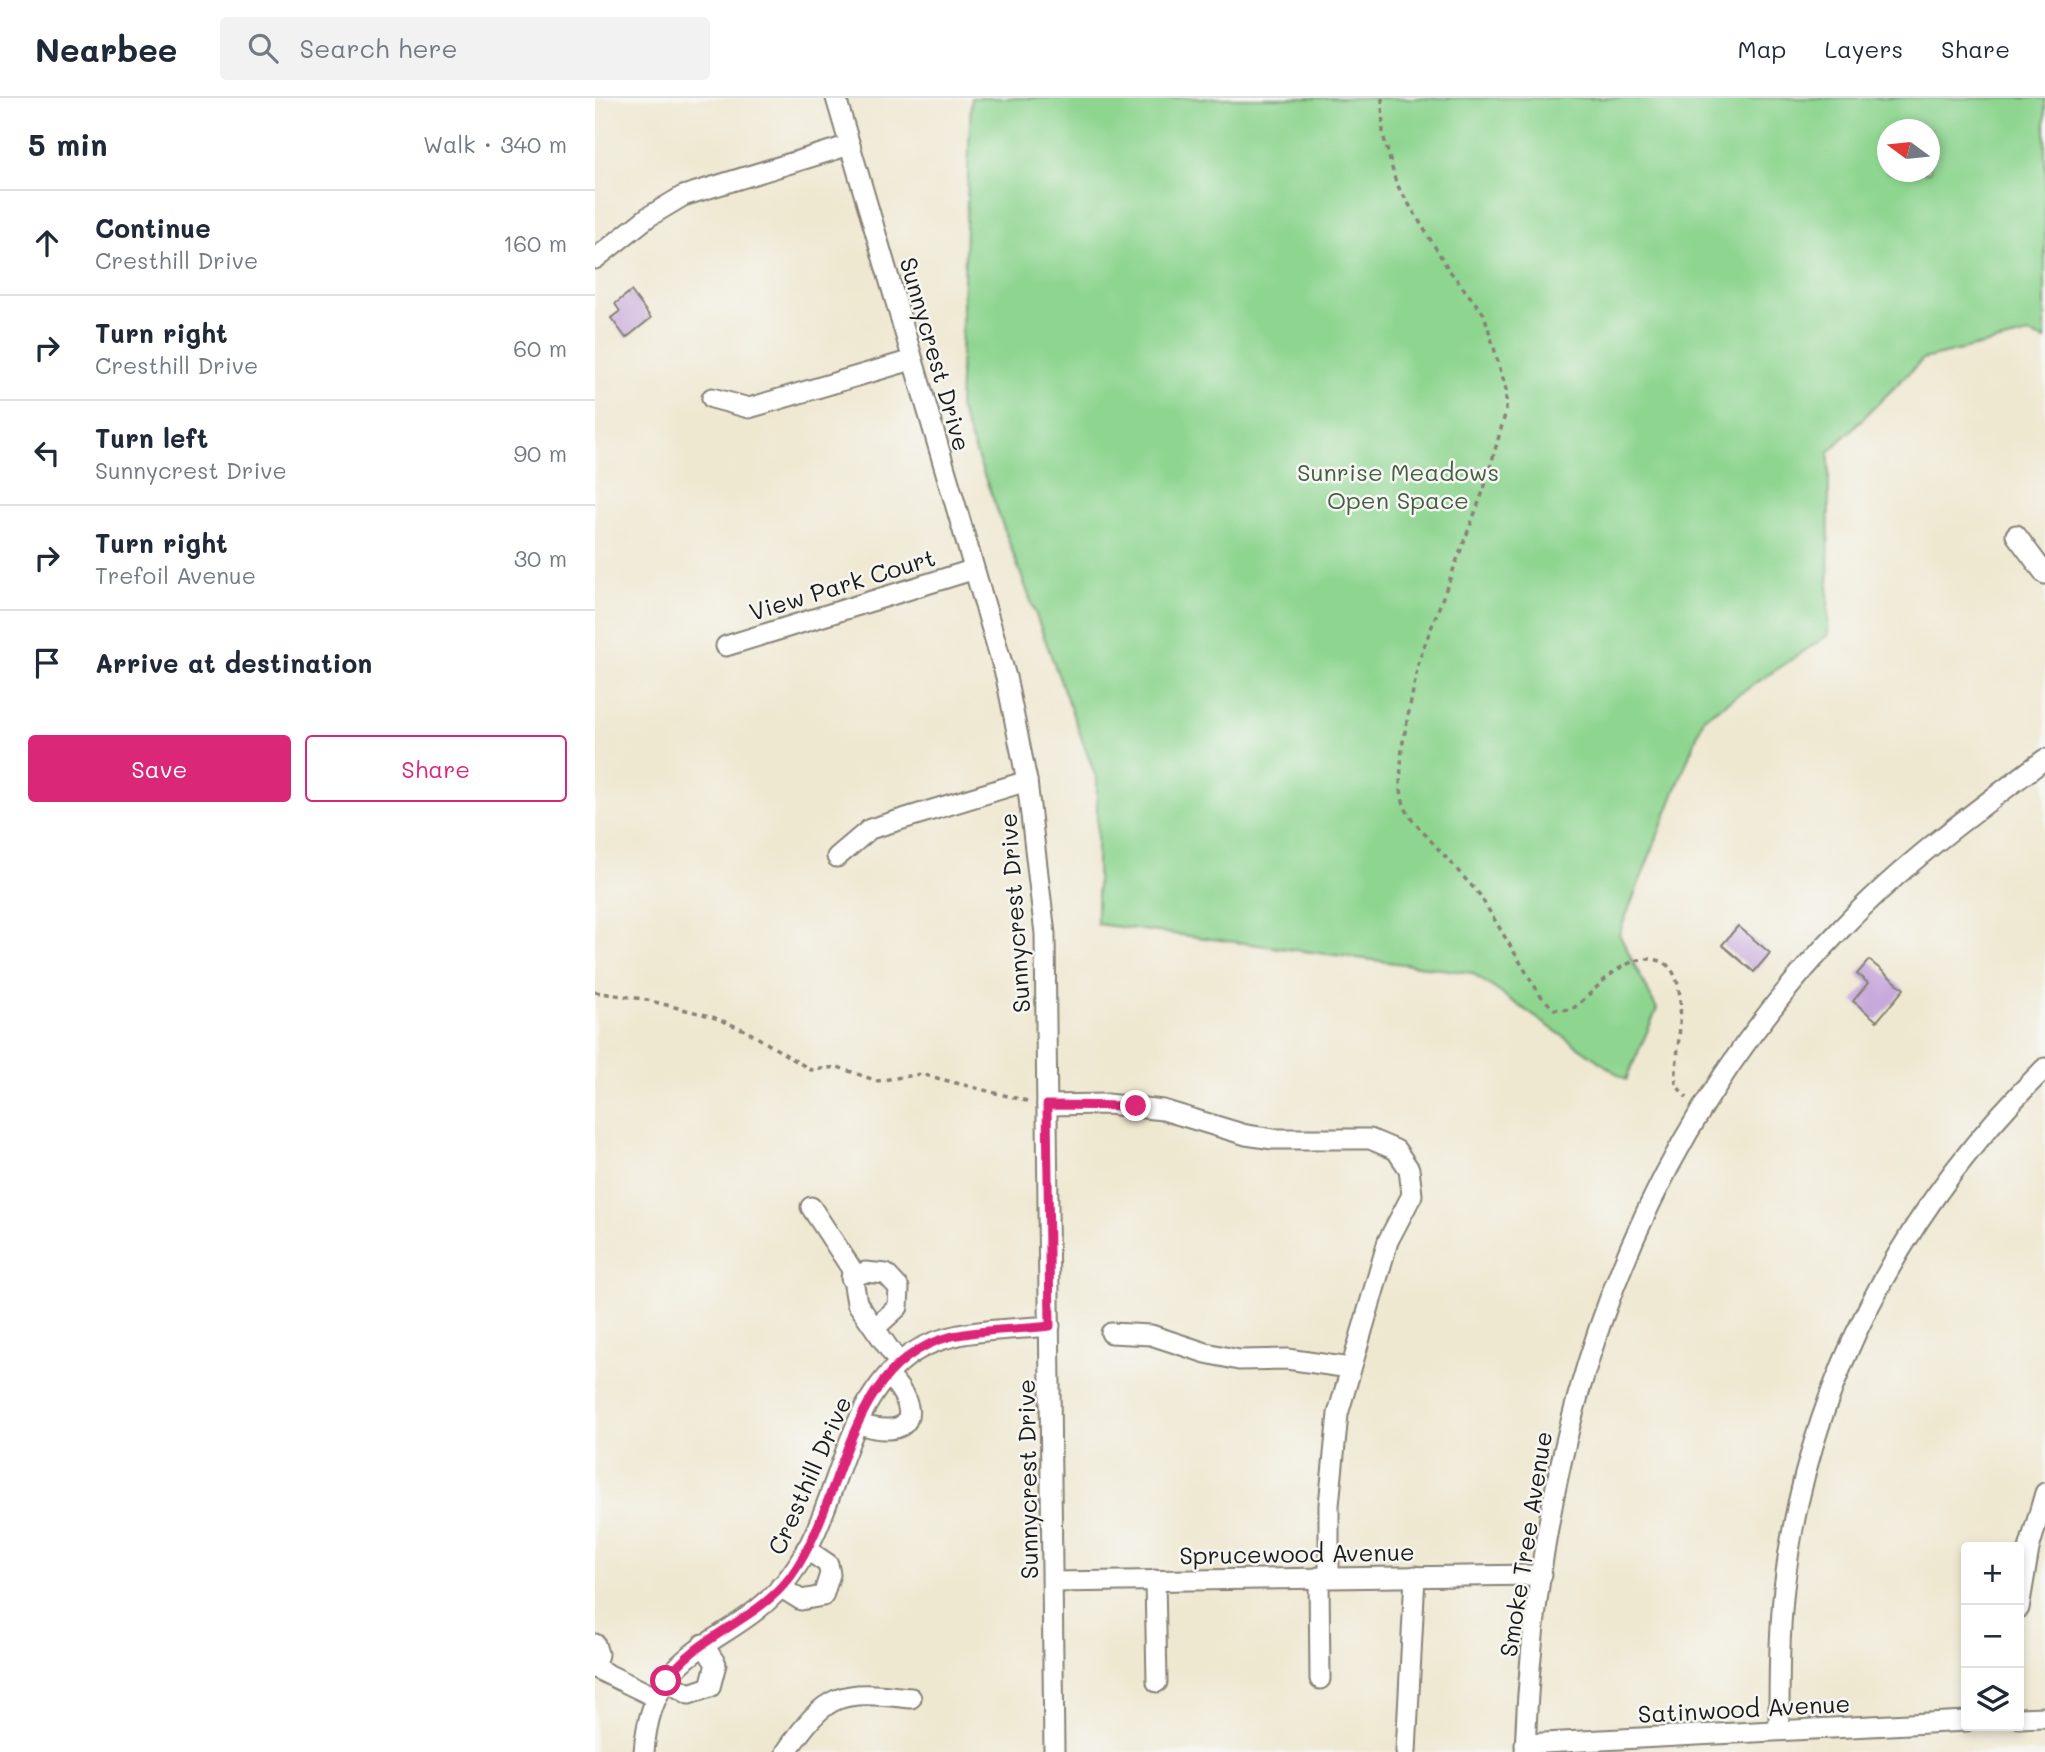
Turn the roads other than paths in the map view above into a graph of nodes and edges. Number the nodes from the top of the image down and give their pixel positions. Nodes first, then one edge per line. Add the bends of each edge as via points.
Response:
1 (837, 98) edge
2 (850, 145) junction
3 (595, 259) edge
4 (912, 360) junction
5 (712, 398) dead end
6 (2016, 534) dead end
7 (972, 570) junction
8 (2045, 575) edge
9 (726, 646) dead end
10 (2045, 759) edge
11 (1027, 781) junction
12 (837, 858) dead end
13 (2045, 1068) edge
14 (1047, 1105) junction
15 (811, 1207) dead end
16 (851, 1278) junction
17 (1050, 1326) junction
18 (875, 1328) junction
19 (1111, 1334) dead end
20 (1350, 1368) junction
21 (893, 1369) junction
22 (859, 1424) junction
23 (2045, 1493) edge
24 (806, 1549) junction
25 (1542, 1575) junction
26 (1415, 1576) junction
27 (1324, 1577) junction
28 (1155, 1580) junction
29 (1053, 1583) junction
30 (781, 1587) junction
31 (2020, 1605) edge
32 (595, 1644) edge
33 (703, 1644) junction
34 (595, 1667) edge
35 (1320, 1679) dead end
36 (1157, 1682) dead end
37 (661, 1689) junction
38 (911, 1698) dead end
39 (2045, 1717) edge
40 (2024, 1718) edge
41 (1961, 1721) edge
42 (1779, 1730) junction
43 (1525, 1748) edge
44 (644, 1752) edge
45 (786, 1752) edge
46 (1053, 1752) edge
47 (1406, 1752) edge

1 - 2 street, Sunnycrest Drive
2 - 3 street via 683,196
2 - 4 street, Sunnycrest Drive
4 - 5 street via 749,408
4 - 7 street, Sunnycrest Drive
6 - 8 street
7 - 9 street, View Park Court
7 - 11 street, Sunnycrest Drive via 1006,677
10 - 25 street, Smoke Tree Avenue via 1963,819 1842,928 1757,1028 1702,1108 1653,1194 1601,1316 1563,1444
11 - 12 street via 870,829
11 - 14 street, Sunnycrest Drive via 1045,934
13 - 42 street via 1978,1139 1903,1242 1837,1374 1795,1516 1779,1657
14 - 17 street, Sunnycrest Drive
14 - 20 street via 1107,1104 1163,1110 1273,1139 1370,1139 1399,1155 1409,1168 1412,1195 1388,1241
15 - 16 street via 851,1268
16 - 18 street via 857,1303
16 - 18 street via 865,1272 886,1274 899,1288 898,1307
17 - 21 street, Cresthill Drive via 951,1336 922,1347
17 - 29 street, Sunnycrest Drive
18 - 21 street
19 - 20 street via 1151,1335 1239,1360 1287,1359
20 - 27 street via 1331,1464
21 - 22 street, Cresthill Drive via 868,1401
21 - 22 street via 911,1411 906,1423 897,1430 884,1431
22 - 24 street, Cresthill Drive
23 - 31 street
24 - 30 street, Cresthill Drive
24 - 30 street via 828,1564 829,1581 823,1596 801,1600
25 - 26 street, Sprucewood Avenue
25 - 43 street, Smoke Tree Avenue
26 - 27 street, Sprucewood Avenue
26 - 47 street
27 - 28 street, Sprucewood Avenue
27 - 35 street
28 - 29 street, Sprucewood Avenue
28 - 36 street
29 - 46 street, Sunnycrest Drive
30 - 33 street, Cresthill Drive via 753,1614
32 - 34 street
33 - 37 street, Cresthill Drive via 687,1656
33 - 37 street via 716,1664 710,1687 689,1694
34 - 37 street
37 - 44 street, Cresthill Drive via 646,1725
38 - 45 street via 872,1693 829,1701 814,1713
39 - 40 street
41 - 42 street, Satinwood Avenue
42 - 43 street, Satinwood Avenue

